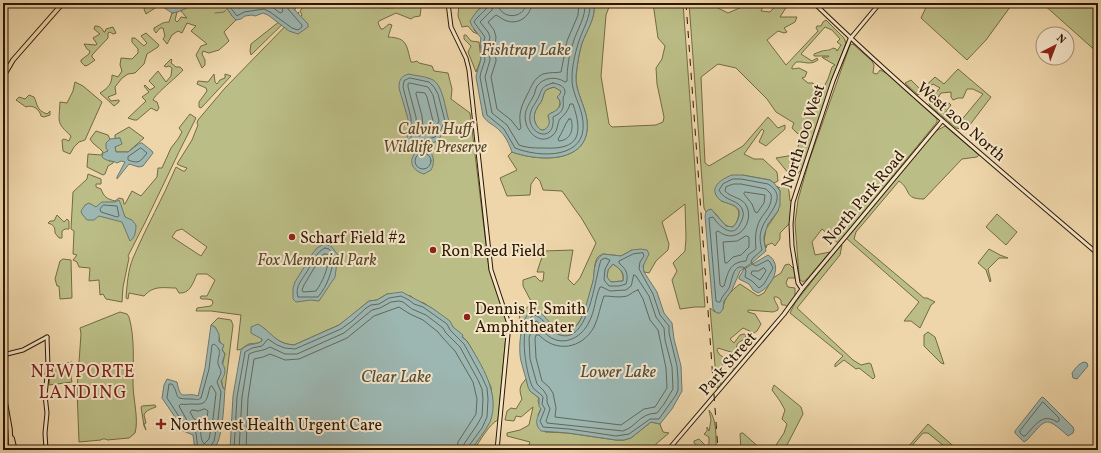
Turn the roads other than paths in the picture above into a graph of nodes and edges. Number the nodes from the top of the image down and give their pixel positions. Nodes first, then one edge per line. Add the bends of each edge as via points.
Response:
1 (63, 3) edge
2 (448, 3) edge
3 (814, 3) edge
4 (880, 3) edge
5 (850, 38) junction
6 (3, 77) edge
7 (942, 121) junction
8 (1098, 254) edge
9 (802, 289) junction
10 (3, 355) edge
11 (3, 362) edge
12 (3, 390) edge
13 (5, 395) junction
14 (10, 431) junction
15 (46, 449) edge
16 (11, 450) edge
17 (15, 450) edge
18 (26, 450) edge
19 (497, 450) edge
20 (668, 450) edge

1 - 6 main road via 13,60
2 - 19 street via 453,31 469,70 491,270 510,324
3 - 5 street, West 200 North
4 - 5 street, North 100 West
5 - 7 street, West 200 North
5 - 9 street, North 100 West via 793,202 792,246 798,283
7 - 8 street, West 200 North
7 - 9 street, North Park Road
9 - 20 street, Park Street via 780,319
10 - 15 street via 22,350 47,336
11 - 13 main road
12 - 13 main road
13 - 14 main road
14 - 16 main road
14 - 17 main road
15 - 18 street

